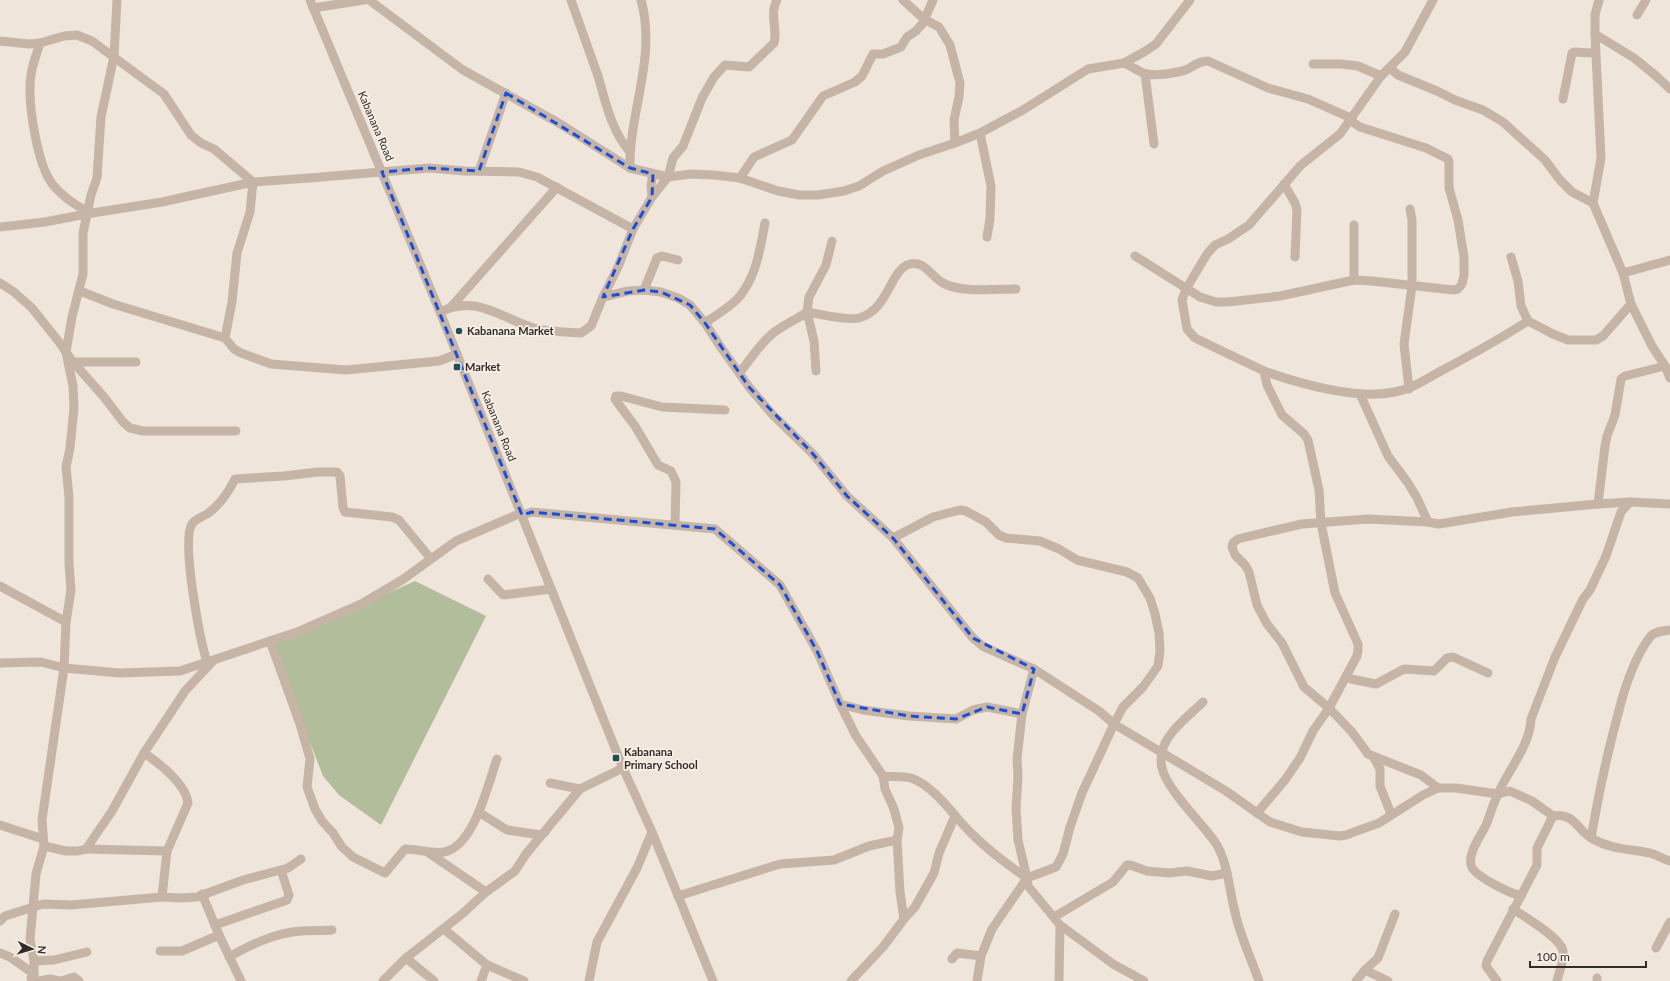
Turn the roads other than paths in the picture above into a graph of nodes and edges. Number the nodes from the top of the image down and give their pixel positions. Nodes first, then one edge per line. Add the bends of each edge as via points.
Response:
1 (117, 0) edge
2 (364, 0) edge
3 (369, 0) edge
4 (571, 0) edge
5 (641, 0) edge
6 (777, 0) edge
7 (903, 0) edge
8 (933, 0) edge
9 (1190, 0) edge
10 (1433, 0) edge
11 (1599, 0) edge
12 (1646, 0) edge
13 (311, 4) edge
14 (1637, 15) dead end
15 (924, 20) junction
16 (1595, 34) junction
17 (0, 42) edge
18 (40, 43) junction
19 (1595, 51) junction
20 (114, 56) junction
21 (1124, 62) junction
22 (1313, 64) dead end
23 (1390, 68) junction
24 (1144, 74) junction
25 (1381, 76) junction
26 (1670, 89) edge
27 (506, 93) junction
28 (1563, 99) dead end
29 (1351, 118) junction
30 (980, 133) junction
31 (955, 143) junction
32 (1154, 144) dead end
33 (630, 152) junction
34 (630, 168) junction
35 (479, 171) junction
36 (382, 172) junction
37 (653, 174) junction
38 (668, 177) junction
39 (740, 178) junction
40 (253, 182) junction
41 (1284, 184) junction
42 (557, 187) junction
43 (652, 197) junction
44 (1593, 203) junction
45 (1410, 209) dead end
46 (87, 212) junction
47 (764, 222) dead end
48 (1354, 225) dead end
49 (0, 227) edge
50 (633, 229) junction
51 (987, 237) dead end
52 (832, 241) dead end
53 (1135, 256) dead end
54 (1295, 257) dead end
55 (1511, 257) dead end
56 (678, 260) dead end
57 (1670, 260) edge
58 (1623, 273) junction
59 (1354, 280) junction
60 (0, 283) edge
61 (1412, 286) junction
62 (1186, 288) junction
63 (1016, 289) dead end
64 (644, 290) junction
65 (80, 291) junction
66 (603, 297) junction
67 (1631, 304) junction
68 (451, 307) junction
69 (440, 312) junction
70 (807, 312) junction
71 (1528, 321) junction
72 (706, 322) junction
73 (225, 338) junction
74 (66, 352) junction
75 (456, 354) junction
76 (72, 362) junction
77 (136, 362) dead end
78 (1665, 366) junction
79 (816, 371) dead end
80 (1264, 371) junction
81 (740, 372) junction
82 (1670, 378) edge
83 (1409, 388) junction
84 (1360, 394) junction
85 (725, 410) dead end
86 (236, 431) dead end
87 (1630, 502) junction
88 (1598, 504) junction
89 (1670, 504) edge
90 (522, 514) junction
91 (1428, 522) junction
92 (1321, 523) junction
93 (675, 524) junction
94 (893, 538) junction
95 (430, 559) junction
96 (488, 579) dead end
97 (0, 586) edge
98 (551, 589) junction
99 (66, 622) junction
100 (1670, 630) edge
101 (270, 641) junction
102 (210, 661) junction
103 (0, 663) edge
104 (64, 668) junction
105 (1034, 669) junction
106 (1488, 672) dead end
107 (1346, 676) junction
108 (1203, 702) dead end
109 (840, 704) junction
110 (1329, 708) junction
111 (1022, 714) junction
112 (1114, 724) junction
113 (144, 753) junction
114 (1162, 753) junction
115 (1373, 756) junction
116 (497, 759) dead end
117 (624, 768) junction
118 (883, 776) junction
119 (550, 783) dead end
120 (580, 788) junction
121 (1438, 788) junction
122 (1498, 794) junction
123 (480, 813) junction
124 (1257, 813) junction
125 (1390, 814) junction
126 (955, 816) junction
127 (1553, 816) junction
128 (0, 825) edge
129 (546, 831) junction
130 (652, 832) junction
131 (1591, 838) junction
132 (897, 840) junction
133 (43, 842) junction
134 (86, 849) junction
135 (167, 851) junction
136 (429, 853) junction
137 (301, 859) dead end
138 (1670, 861) edge
139 (281, 870) junction
140 (1227, 872) junction
141 (1027, 878) junction
142 (486, 892) junction
143 (202, 894) junction
144 (678, 896) junction
145 (1521, 896) junction
146 (162, 897) junction
147 (33, 906) junction
148 (1513, 909) junction
149 (1395, 914) dead end
150 (1054, 917) junction
151 (904, 918) junction
152 (0, 921) edge
153 (1670, 922) edge
154 (215, 925) junction
155 (1060, 925) junction
156 (444, 929) junction
157 (332, 930) dead end
158 (219, 935) junction
159 (1656, 948) dead end
160 (160, 951) dead end
161 (88, 952) dead end
162 (0, 953) edge
163 (981, 956) junction
164 (229, 957) junction
165 (406, 958) junction
166 (952, 959) dead end
167 (34, 961) junction
168 (487, 965) junction
169 (1365, 970) junction
170 (34, 979) edge
171 (60, 981) edge
172 (79, 981) edge
173 (241, 981) edge
174 (383, 981) edge
175 (434, 981) edge
176 (481, 981) edge
177 (524, 981) edge
178 (589, 981) edge
179 (713, 981) edge
180 (851, 981) edge
181 (977, 981) edge
182 (1059, 981) edge
183 (1144, 981) edge
184 (1259, 981) edge
185 (1356, 981) edge
186 (1388, 981) edge
187 (1497, 981) edge
188 (1557, 981) edge

1 - 20 street
2 - 13 street
3 - 27 street via 463,70
4 - 33 street via 610,117 621,141
5 - 33 street via 647,42
6 - 38 street via 773,9 774,43 749,67 725,66 714,77 702,98 683,146 673,158
7 - 15 street
8 - 15 street
9 - 21 street via 1156,44
10 - 23 street via 1405,52
11 - 16 street via 1595,15
12 - 14 street
13 - 36 street, Kabanana Road
15 - 31 street via 939,27 950,45 957,68 960,83 954,120
15 - 39 street via 901,47 883,54 873,54 862,76 855,82 822,96 792,140 754,156
16 - 19 street
16 - 26 street via 1634,58
17 - 18 street
18 - 20 street via 77,35 92,41
18 - 46 street via 31,75 30,99 34,132 52,184 69,202
19 - 28 street via 1572,53
19 - 44 street via 1601,158
20 - 40 street via 164,94 191,135 214,149
20 - 46 street via 101,117 97,178
21 - 24 street
21 - 30 street via 1088,69 1023,110
22 - 25 street via 1358,66
23 - 25 street
23 - 44 street via 1398,75 1483,110 1503,122 1545,160 1572,192
24 - 29 street via 1177,72 1202,61 1208,61 1268,88 1308,99
24 - 32 street
25 - 29 street
27 - 34 street
27 - 35 street
29 - 41 street via 1340,134 1301,165
29 - 61 street via 1360,127 1426,148 1450,162 1449,188 1464,257 1462,284 1453,290
30 - 31 street
30 - 51 street via 991,186
31 - 39 street via 919,155 844,191 799,195
33 - 34 street
34 - 37 street
35 - 36 street via 429,168
35 - 42 street via 519,172
36 - 40 street
36 - 69 street, Kabanana Road
37 - 38 street
37 - 43 street
38 - 39 street via 714,174
38 - 43 street
40 - 46 street via 162,202
40 - 73 street via 250,212 237,253
41 - 54 street via 1297,210
41 - 62 street via 1249,225 1215,245
42 - 50 street
42 - 68 street
43 - 50 street
44 - 58 street
45 - 61 street
46 - 49 street via 45,222
46 - 65 street via 83,233 83,274
47 - 72 street via 759,258 752,278 740,296
48 - 59 street
50 - 66 street
52 - 70 street via 826,265 809,297
53 - 62 street
55 - 71 street via 1518,281 1521,306
56 - 64 street via 662,256 657,258
57 - 58 street
58 - 67 street
59 - 61 street
59 - 62 street via 1280,296 1228,302 1216,302 1200,297
60 - 74 street via 32,308
61 - 83 street via 1404,344
62 - 80 street via 1182,300 1183,312 1187,329 1195,338
63 - 70 street via 982,291 959,287 943,283 919,264 911,264 900,269 883,302 866,315 858,318 836,317
64 - 66 street
64 - 72 street via 678,298 690,305
65 - 73 street via 113,304
65 - 74 street
66 - 68 street via 591,326 581,333 536,328 489,308
67 - 71 street via 1604,336 1596,340 1568,340
67 - 78 street
68 - 69 street
69 - 75 street, Kabanana Road
70 - 79 street via 814,341
70 - 81 street via 771,335
71 - 83 street via 1486,347
72 - 81 street
73 - 75 street via 241,353 271,364 346,370 439,361
74 - 76 street
74 - 99 street via 73,386 74,408 66,467 71,590
75 - 90 street, Kabanana Road
76 - 77 street
76 - 86 street via 130,428 144,431
78 - 82 street
78 - 88 street via 1621,379 1615,415 1605,446
80 - 84 street via 1296,381
80 - 92 street via 1267,385 1282,414 1306,436 1319,490
81 - 94 street via 749,387 813,454 847,496
83 - 84 street via 1394,393
84 - 91 street via 1388,456 1414,493
85 - 93 street via 662,407 621,396 615,398 658,465 671,471 674,476
87 - 88 street
87 - 89 street
87 - 122 street via 1620,512 1606,556 1554,657 1531,719 1530,729
88 - 91 street via 1512,512 1439,524
90 - 93 street via 532,512
90 - 95 street via 456,541
90 - 98 street, Kabanana Road
91 - 92 street via 1368,519
92 - 107 street via 1335,593 1358,644 1358,656
92 - 110 street via 1302,524 1246,537 1235,542 1232,547 1235,555 1249,572 1257,605 1267,624 1282,643 1304,687
93 - 109 street via 715,529 780,585 817,651
94 - 105 street via 973,638 984,647
94 - 112 street via 933,517 960,510 986,522 999,535 1006,538 1040,541 1077,560 1127,572 1138,578 1150,598 1155,614 1160,651 1158,666 1143,687 1123,707
95 - 101 street via 402,580 363,603
95 - 102 street via 399,520 345,512 338,472 235,479 220,503 192,523 188,533 192,585 203,651
96 - 98 street via 499,592 507,595
97 - 99 street
98 - 117 street, Kabanana Road
99 - 104 street
100 - 131 street via 1656,632 1651,636 1621,699
101 - 102 street
101 - 136 street via 300,724 310,763 307,787 322,821 353,857 384,873 405,848
102 - 104 street via 173,672 120,673
102 - 113 street via 185,691
103 - 104 street via 41,662
104 - 133 street via 42,820
105 - 111 street
105 - 112 street via 1099,711
106 - 107 street via 1452,657 1447,658 1434,671 1404,669 1376,684
107 - 110 street
108 - 114 street via 1164,742
109 - 111 street via 909,716 956,719 972,710 987,707
109 - 118 street via 856,736
110 - 115 street via 1352,732 1368,754
110 - 124 street via 1313,731 1296,764
111 - 141 street via 1017,759 1016,809 1018,840
112 - 114 street
112 - 141 street via 1082,793 1060,860 1056,867
113 - 134 street via 112,810
113 - 135 street via 163,766 188,798 187,808
114 - 124 street via 1226,790
114 - 140 street via 1162,768 1168,780 1216,843
115 - 121 street via 1421,775
115 - 125 street via 1380,769 1380,786
116 - 123 street
117 - 120 street
117 - 130 street, Kabanana Road
118 - 126 street via 911,778 946,804
118 - 132 street via 885,789 897,818
119 - 120 street
120 - 129 street
121 - 122 street
121 - 125 street
122 - 127 street via 1510,791 1532,801
122 - 145 street via 1472,852 1471,865 1478,876 1510,894
123 - 129 street via 507,830 542,835
123 - 136 street via 469,832 454,849
124 - 125 street via 1270,822 1302,832 1340,836 1379,823
126 - 141 street via 998,858
126 - 151 street via 939,853 934,873 915,907
127 - 131 street via 1561,815 1572,819
127 - 145 street via 1537,848 1537,865
128 - 133 street
129 - 142 street via 515,871
130 - 144 street, Kabanana Road
130 - 178 street via 637,868 597,942
131 - 138 street via 1604,845 1652,854
132 - 144 street via 869,846 834,860 780,864
132 - 151 street
133 - 134 street via 66,851
133 - 147 street
134 - 135 street
135 - 146 street
136 - 142 street
137 - 139 street
139 - 143 street
139 - 154 street via 287,900
140 - 150 street via 1212,876 1188,871 1147,871 1127,865 1113,882
140 - 184 street via 1235,913
141 - 150 street via 1028,886
141 - 163 street via 992,929
142 - 156 street
143 - 146 street via 190,898
143 - 154 street
144 - 179 street, Kabanana Road
145 - 148 street
146 - 147 street
147 - 152 street via 6,916
147 - 167 street via 30,939
148 - 187 street via 1487,961 1486,966
148 - 188 street via 1552,937 1561,947 1563,957
149 - 169 street via 1378,958
150 - 155 street
151 - 180 street via 883,947
153 - 159 street
154 - 158 street
155 - 182 street
155 - 183 street via 1113,964
156 - 165 street
156 - 168 street
157 - 164 street via 278,935 253,943
158 - 160 street via 182,951
158 - 164 street
161 - 167 street via 54,960
162 - 170 street via 10,957
163 - 166 street via 957,953
163 - 181 street
164 - 173 street
165 - 174 street
165 - 175 street
167 - 170 street
168 - 176 street
168 - 177 street
169 - 185 street
169 - 186 street
170 - 171 street
171 - 172 street via 74,977

